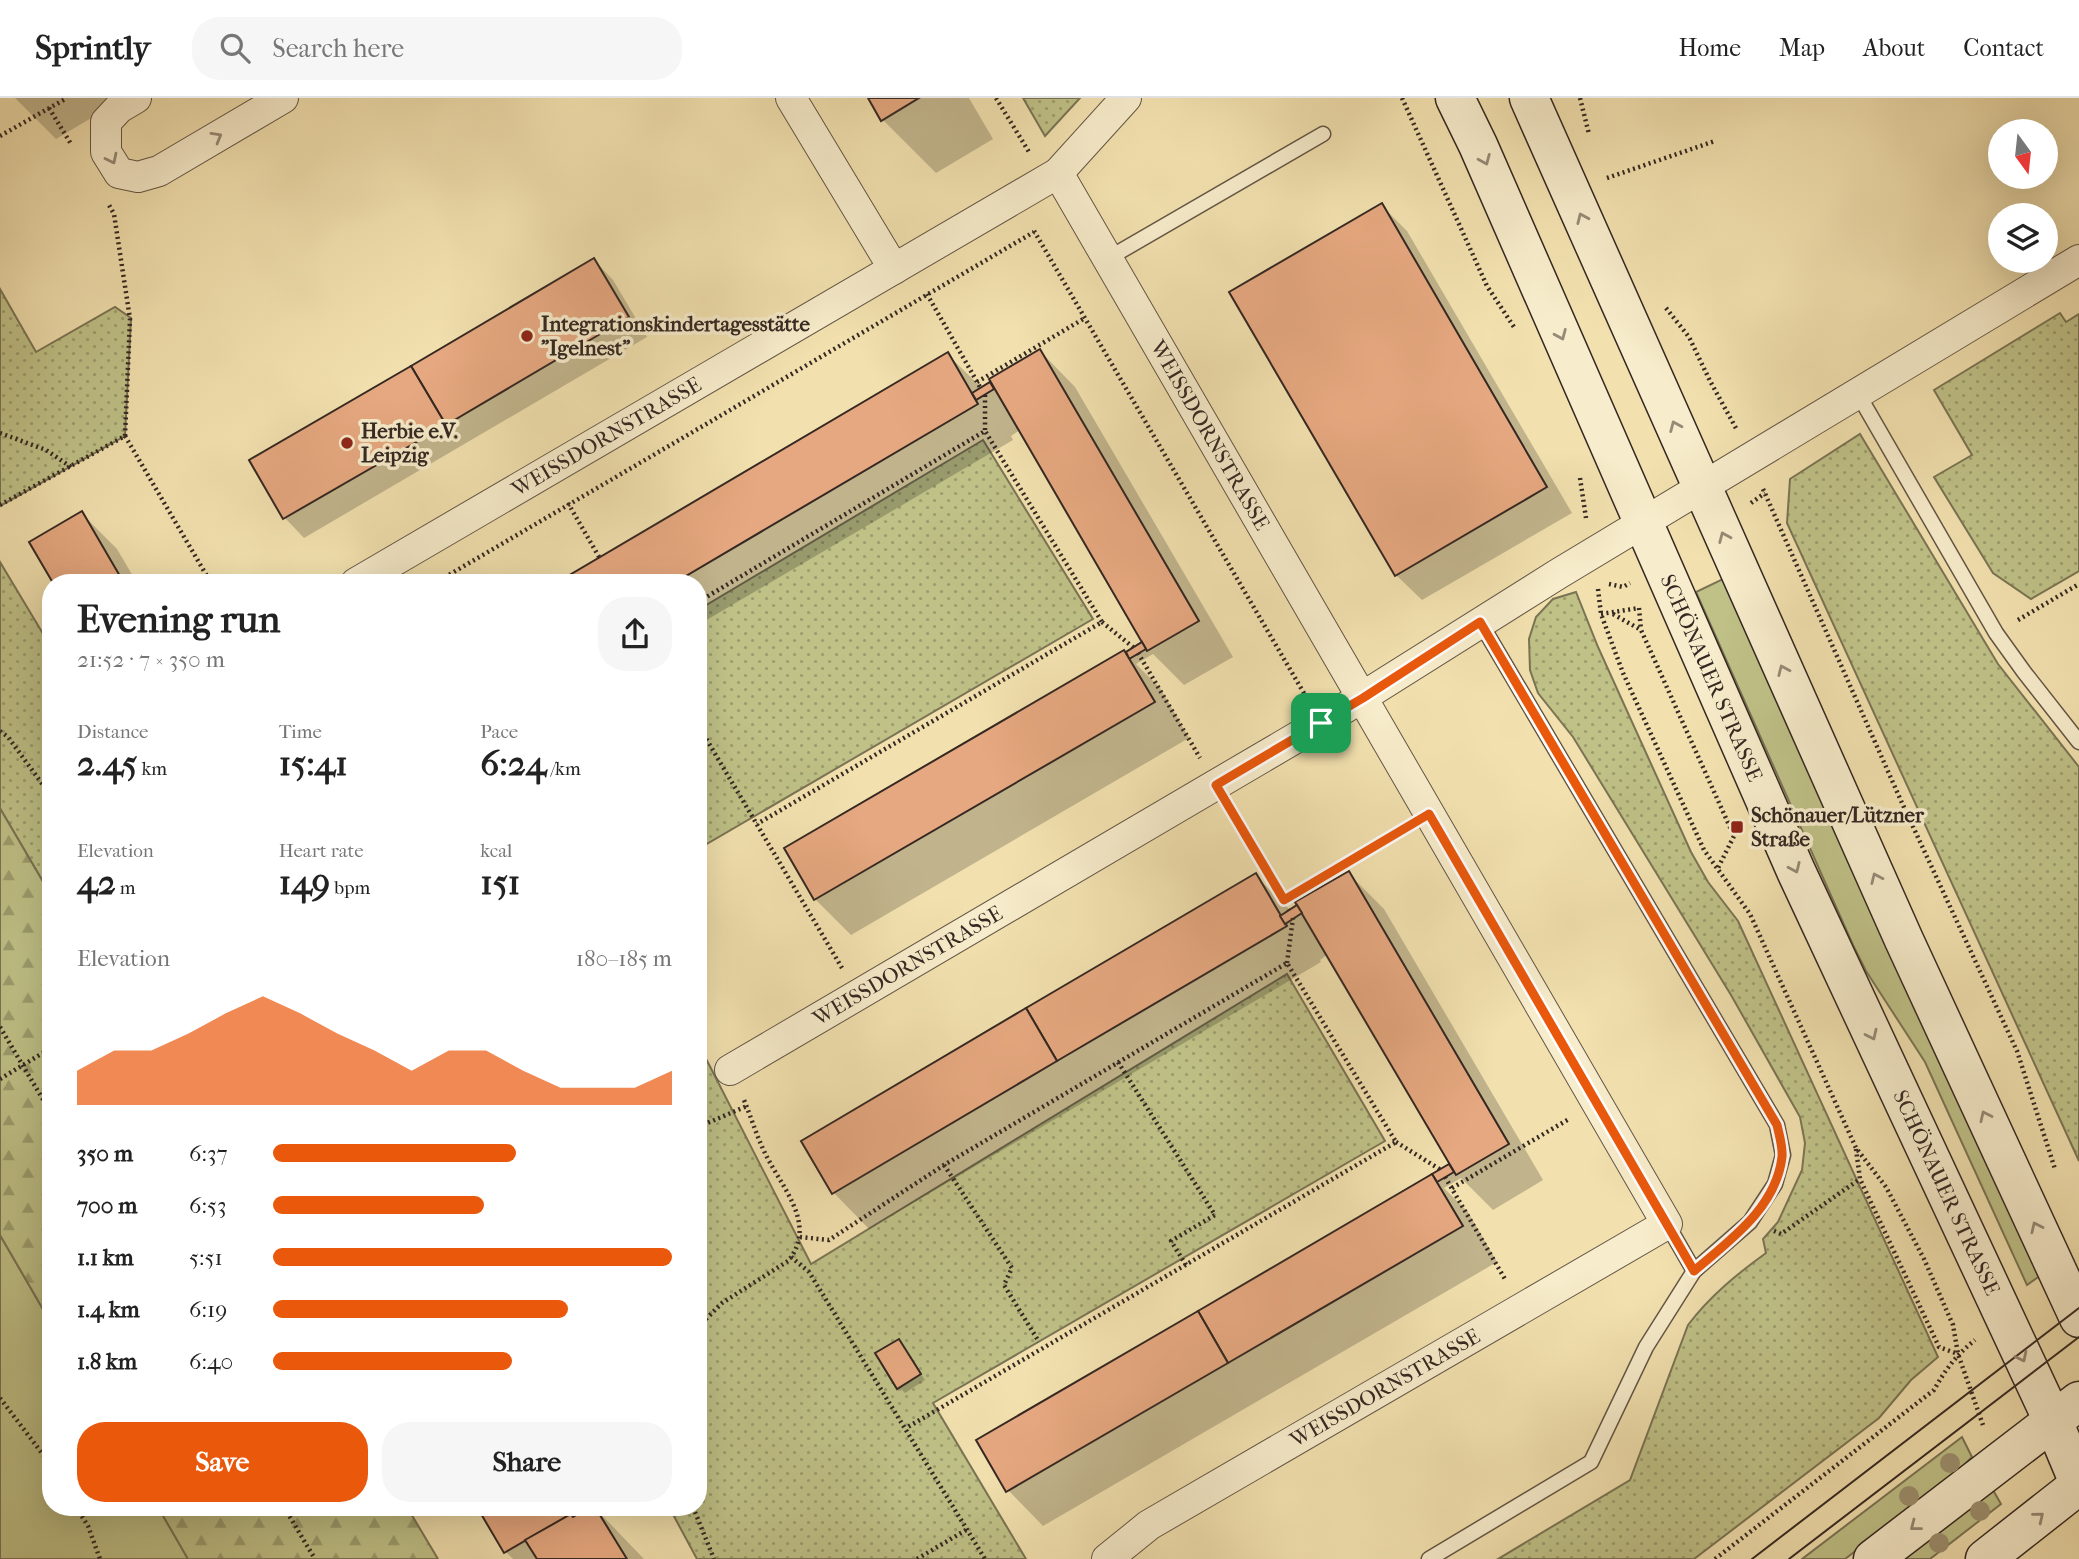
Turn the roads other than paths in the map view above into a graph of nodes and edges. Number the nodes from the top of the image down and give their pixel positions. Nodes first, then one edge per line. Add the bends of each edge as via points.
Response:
1 (136, 98) edge
2 (283, 98) edge
3 (792, 98) edge
4 (1126, 98) edge
5 (1455, 98) edge
6 (1529, 98) edge
7 (1323, 134) dead end
8 (1058, 173) junction
9 (1107, 259) junction
10 (2079, 260) edge
11 (894, 269) junction
12 (1858, 394) junction
13 (1672, 506) junction
14 (371, 574) edge
15 (1480, 622) junction
16 (1363, 698) junction
17 (2079, 742) edge
18 (730, 1070) road end
19 (1667, 1224) junction
20 (1694, 1271) junction
21 (2069, 1278) edge
22 (2079, 1318) edge
23 (2066, 1411) edge
24 (2079, 1484) edge
25 (1107, 1559) edge
26 (1429, 1559) edge
27 (1873, 1559) edge
28 (1985, 1559) edge

1 -> 2 street via 106,122 106,152 119,173 138,177 159,171
3 - 11 street
4 - 8 street, WEISSDORNSTRASSE
5 -> 13 main road, SCHÖNAUER STRASSE
13 -> 6 main road, SCHÖNAUER STRASSE
7 - 9 lane
8 - 9 street, WEISSDORNSTRASSE
8 - 11 street, WEISSDORNSTRASSE
9 - 16 street, WEISSDORNSTRASSE
10 - 12 street, WEISSDORNSTRASSE
11 - 14 street, WEISSDORNSTRASSE
12 - 13 street, WEISSDORNSTRASSE
12 - 17 lane via 1996,633
13 - 15 street, WEISSDORNSTRASSE
21 -> 13 main road, SCHÖNAUER STRASSE via 1904,940
13 -> 23 main road, SCHÖNAUER STRASSE via 1818,918
15 - 16 street, WEISSDORNSTRASSE
15 - 20 lane via 1777,1125 1783,1155 1775,1184 1750,1222
16 - 18 street, WEISSDORNSTRASSE
16 - 19 street, WEISSDORNSTRASSE
19 - 20 lane, WEISSDORNSTRASSE
19 - 25 street, WEISSDORNSTRASSE via 1149,1525
20 - 26 lane via 1646,1347 1591,1462
21 - 22 main road, SCHÖNAUER STRASSE
23 - 24 main road, SCHÖNAUER STRASSE
23 -> 27 main road
28 -> 24 main road

